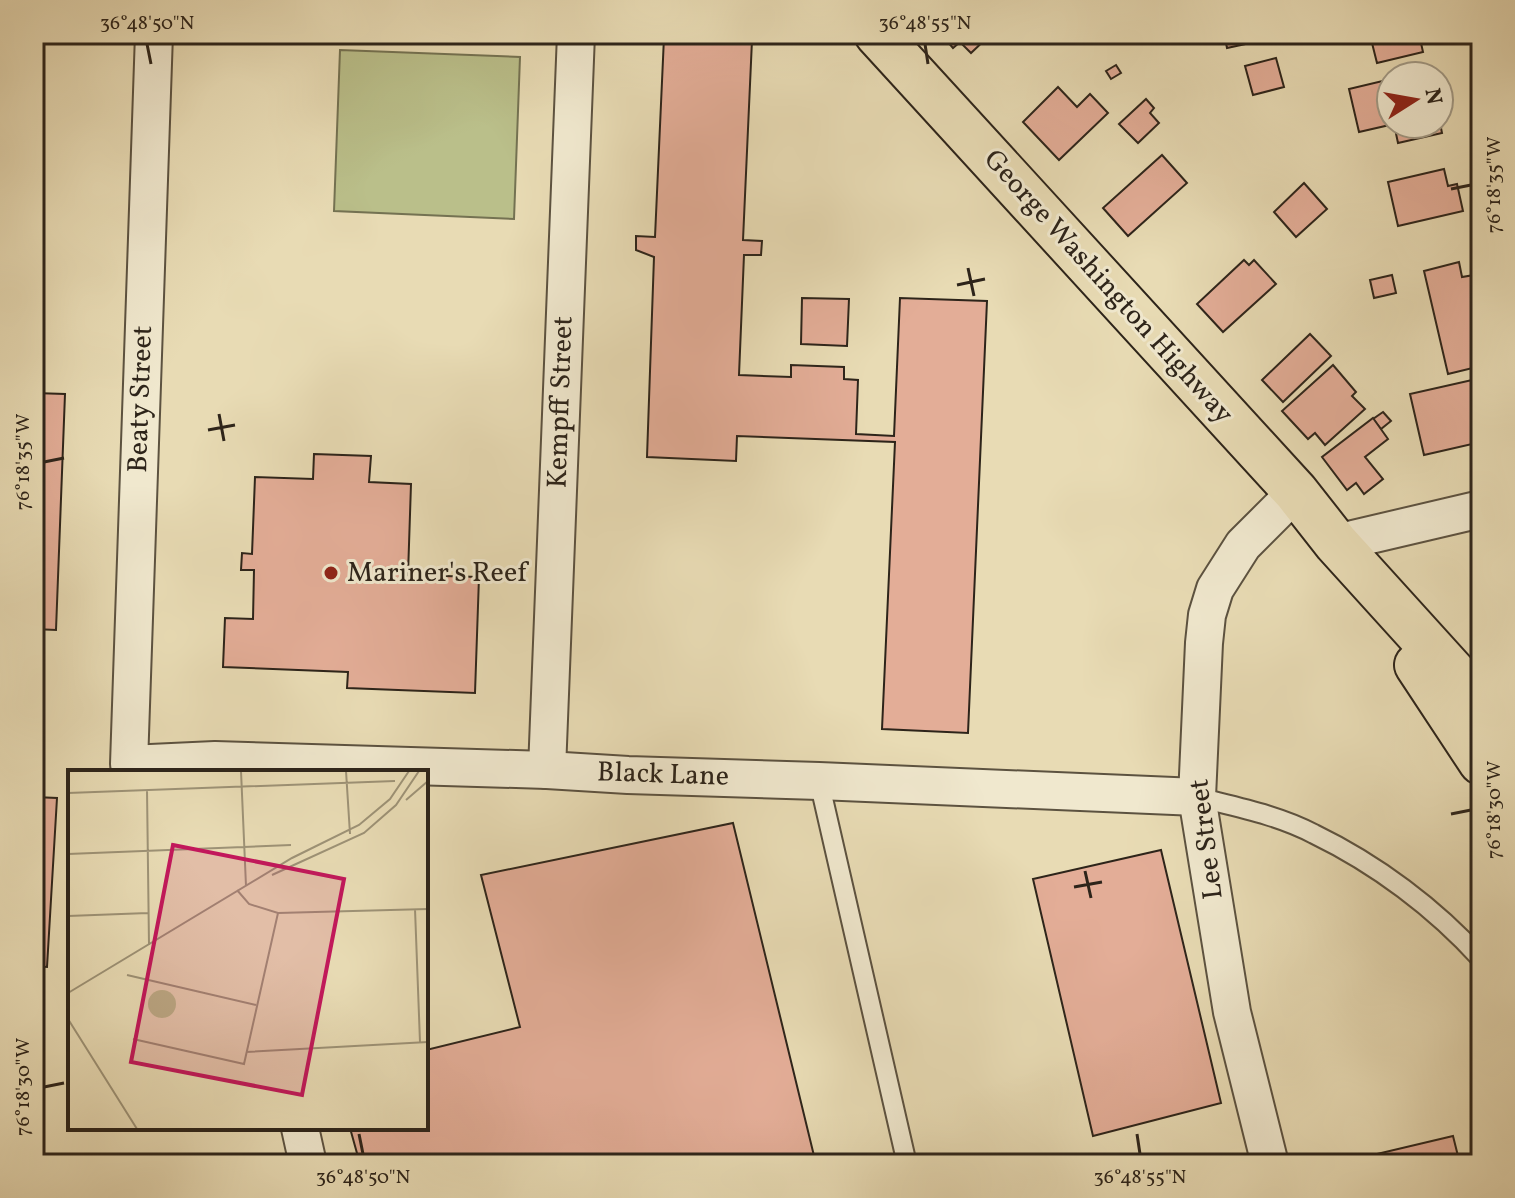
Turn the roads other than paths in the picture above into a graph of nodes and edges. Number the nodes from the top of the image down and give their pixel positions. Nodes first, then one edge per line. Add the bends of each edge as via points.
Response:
1 (154, 34) edge
2 (576, 34) edge
3 (877, 34) edge
4 (1296, 492) junction
5 (1481, 509) edge
6 (1336, 543) junction
7 (1481, 703) edge
8 (1481, 762) edge
9 (129, 764) joint
10 (216, 766) edge
11 (547, 770) junction
12 (819, 781) junction
13 (1197, 797) junction
14 (1481, 959) edge
15 (300, 1130) edge
16 (308, 1164) edge
17 (907, 1164) edge
18 (1270, 1164) edge

1 - 9 street, Beaty Street
2 - 11 street, Kempff Street
3 - 4 main road, George Washington Highway
4 - 6 main road, George Washington Highway
4 - 13 street, Lee Street via 1243,545 1215,589 1204,643
5 - 6 street
6 - 7 main road, George Washington Highway
6 - 8 main road, George Washington Highway
9 - 10 street, Black Lane
10 - 11 street, Black Lane
11 - 12 street, Black Lane
12 - 13 street, Black Lane
12 - 17 lane
13 - 14 lane via 1313,833 1405,890
13 - 18 street, Lee Street via 1232,1012
15 - 16 street

